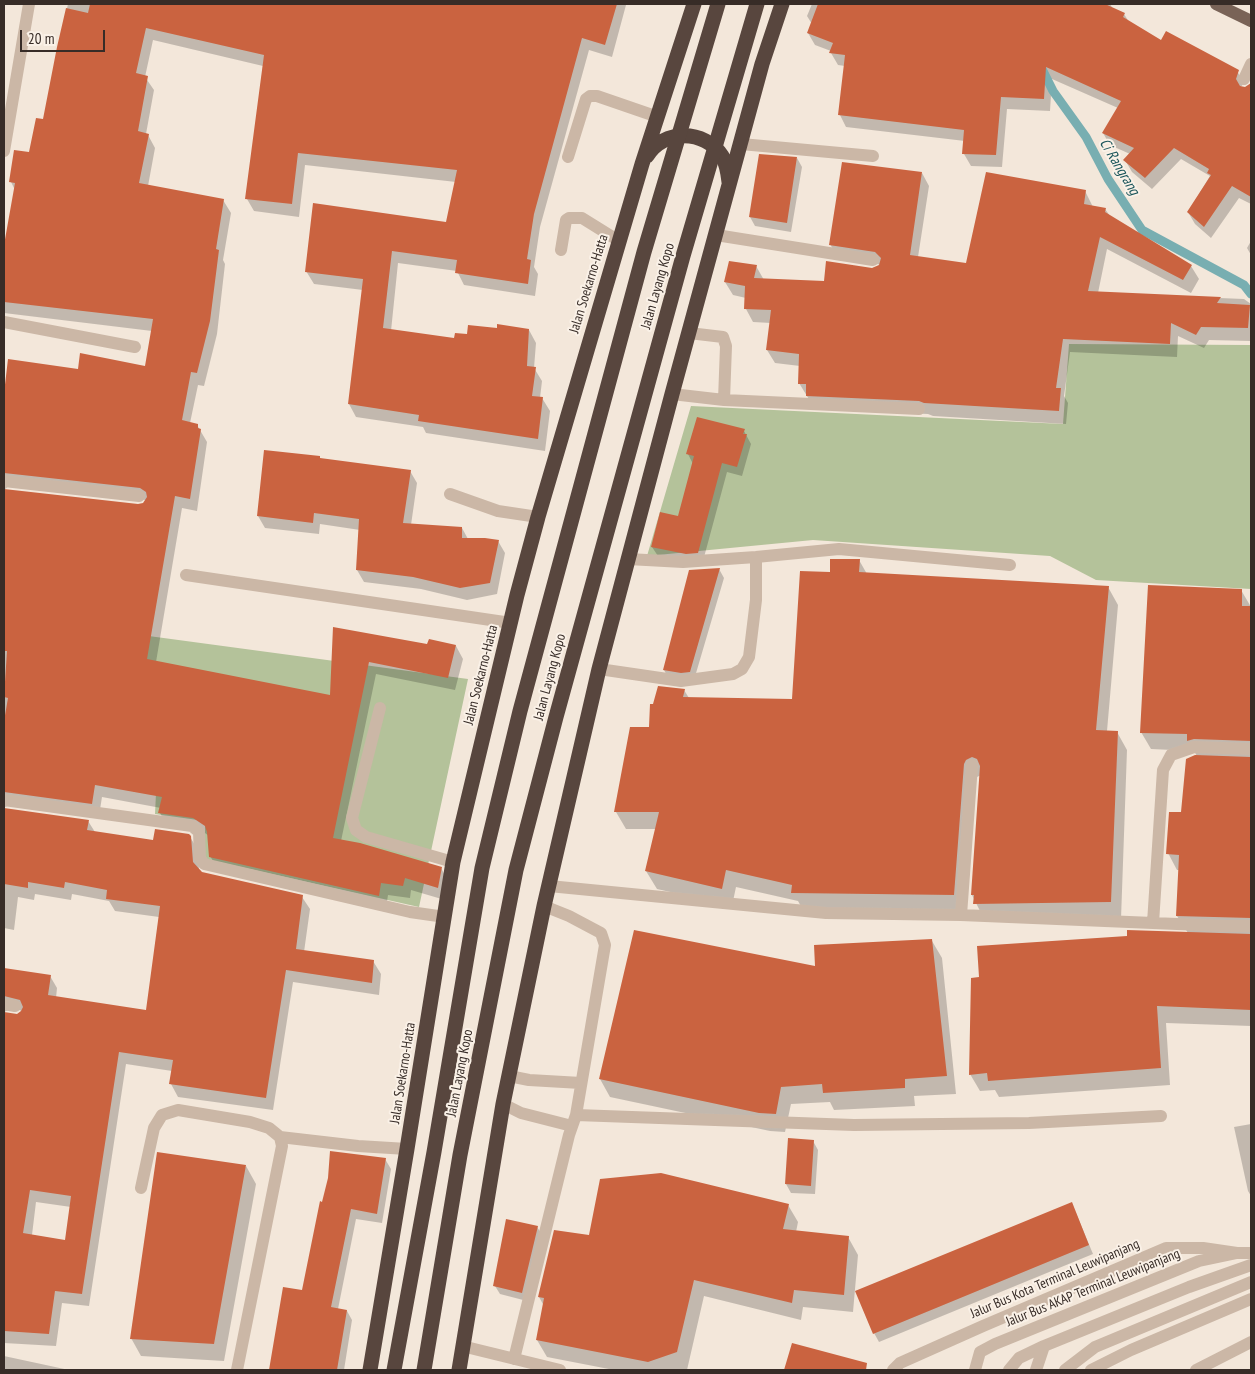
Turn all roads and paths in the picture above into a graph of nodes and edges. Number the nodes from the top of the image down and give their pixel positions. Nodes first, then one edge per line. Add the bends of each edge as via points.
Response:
1 (29, 4) edge
2 (694, 4) edge
3 (718, 4) edge
4 (757, 4) edge
5 (782, 4) edge
6 (1216, 4) edge
7 (1251, 22) edge
8 (1251, 64) edge
9 (1244, 79) dead end
10 (658, 117) junction
11 (741, 144) junction
12 (4, 151) edge
13 (873, 156) dead end
14 (568, 157) dead end
15 (642, 164) junction
16 (726, 196) junction
17 (716, 235) junction
18 (619, 240) junction
19 (561, 250) dead end
20 (873, 260) dead end
21 (4, 322) edge
22 (689, 332) junction
23 (135, 348) dead end
24 (672, 394) junction
25 (724, 400) junction
26 (919, 409) dead end
27 (4, 481) edge
28 (450, 494) dead end
29 (139, 496) dead end
30 (538, 517) junction
31 (756, 557) junction
32 (628, 559) junction
33 (1010, 565) dead end
34 (186, 575) dead end
35 (511, 623) junction
36 (599, 669) junction
37 (380, 708) dead end
38 (1251, 749) edge
39 (972, 765) dead end
40 (4, 800) edge
41 (453, 862) junction
42 (549, 886) junction
43 (544, 906) junction
44 (961, 915) junction
45 (445, 917) junction
46 (1153, 923) junction
47 (1251, 926) edge
48 (509, 1076) junction
49 (581, 1083) junction
50 (503, 1104) junction
51 (1161, 1116) dead end
52 (574, 1121) junction
53 (280, 1137) junction
54 (407, 1149) junction
55 (142, 1188) dead end
56 (1237, 1253) junction
57 (1251, 1253) edge
58 (1251, 1266) edge
59 (1251, 1282) edge
60 (1251, 1299) edge
61 (1251, 1342) edge
62 (462, 1346) junction
63 (1044, 1346) junction
64 (514, 1359) junction
65 (237, 1370) edge
66 (370, 1370) edge
67 (394, 1370) edge
68 (424, 1370) edge
69 (459, 1370) edge
70 (560, 1370) edge
71 (893, 1370) edge
72 (975, 1370) edge
73 (1009, 1370) edge
74 (1036, 1370) edge
75 (1065, 1370) edge
76 (1091, 1370) edge
77 (1196, 1370) edge

1 - 12 street
2 - 10 highway, Jalan Soekarno-Hatta
3 - 67 highway, Jalan Layang Kopo, bridge via 641,262 520,711 482,868
4 - 68 highway, Jalan Layang Kopo, bridge via 680,266 516,870 460,1155
5 - 11 highway
6 - 7 main road
8 - 9 street
10 - 14 street via 590,96 586,99
10 - 15 highway, Jalan Soekarno-Hatta
11 - 13 street
11 - 16 highway
15 - 16 highway via 660,142 686,135 700,138 722,156 729,182
15 - 18 highway, Jalan Soekarno-Hatta
16 - 17 highway
17 - 20 street
17 - 22 highway
18 - 19 street via 582,218 569,218
18 - 30 highway, Jalan Soekarno-Hatta
21 - 23 street
22 - 24 highway
22 - 25 street via 723,337 726,346
24 - 25 street
24 - 32 highway
25 - 26 street
27 - 29 street
28 - 30 street via 498,511
30 - 35 highway, Jalan Soekarno-Hatta
31 - 32 street via 683,562
31 - 33 street via 839,549
31 - 36 street via 755,609 749,656 742,669 733,674 681,681
32 - 36 highway
34 - 35 street
35 - 41 highway, Jalan Soekarno-Hatta
36 - 42 highway
37 - 41 street via 352,818 356,830 366,836
38 - 46 street via 1194,747 1171,755 1163,770
39 - 44 street
40 - 45 street via 192,826 199,832 200,858 204,864 410,912
41 - 45 highway, Jalan Soekarno-Hatta
42 - 43 highway
42 - 44 street via 826,913
43 - 48 highway
43 - 49 street via 601,933 605,945
44 - 46 street
45 - 54 highway, Jalan Soekarno-Hatta
46 - 47 street
48 - 49 street
48 - 50 highway
49 - 52 street
50 - 52 street via 521,1112
50 - 62 highway
51 - 52 street via 1029,1123 854,1125
52 - 64 street
53 - 54 street
53 - 55 street via 269,1128 250,1122 178,1110 162,1115 154,1128
53 - 65 street via 282,1146
54 - 66 highway, Jalan Soekarno-Hatta
56 - 57 street
56 - 71 street, Jalur Bus Kota Terminal Leuwipanjang via 1203,1248 1166,1248 954,1339
56 - 72 street, Jalur Bus AKAP Terminal Leuwipanjang via 1199,1261 995,1344 980,1352
58 - 63 street via 1189,1286
59 - 75 street via 1095,1347
60 - 76 street
61 - 77 street
62 - 64 street
62 - 69 highway
63 - 73 street via 1019,1358
63 - 74 street
64 - 70 street

